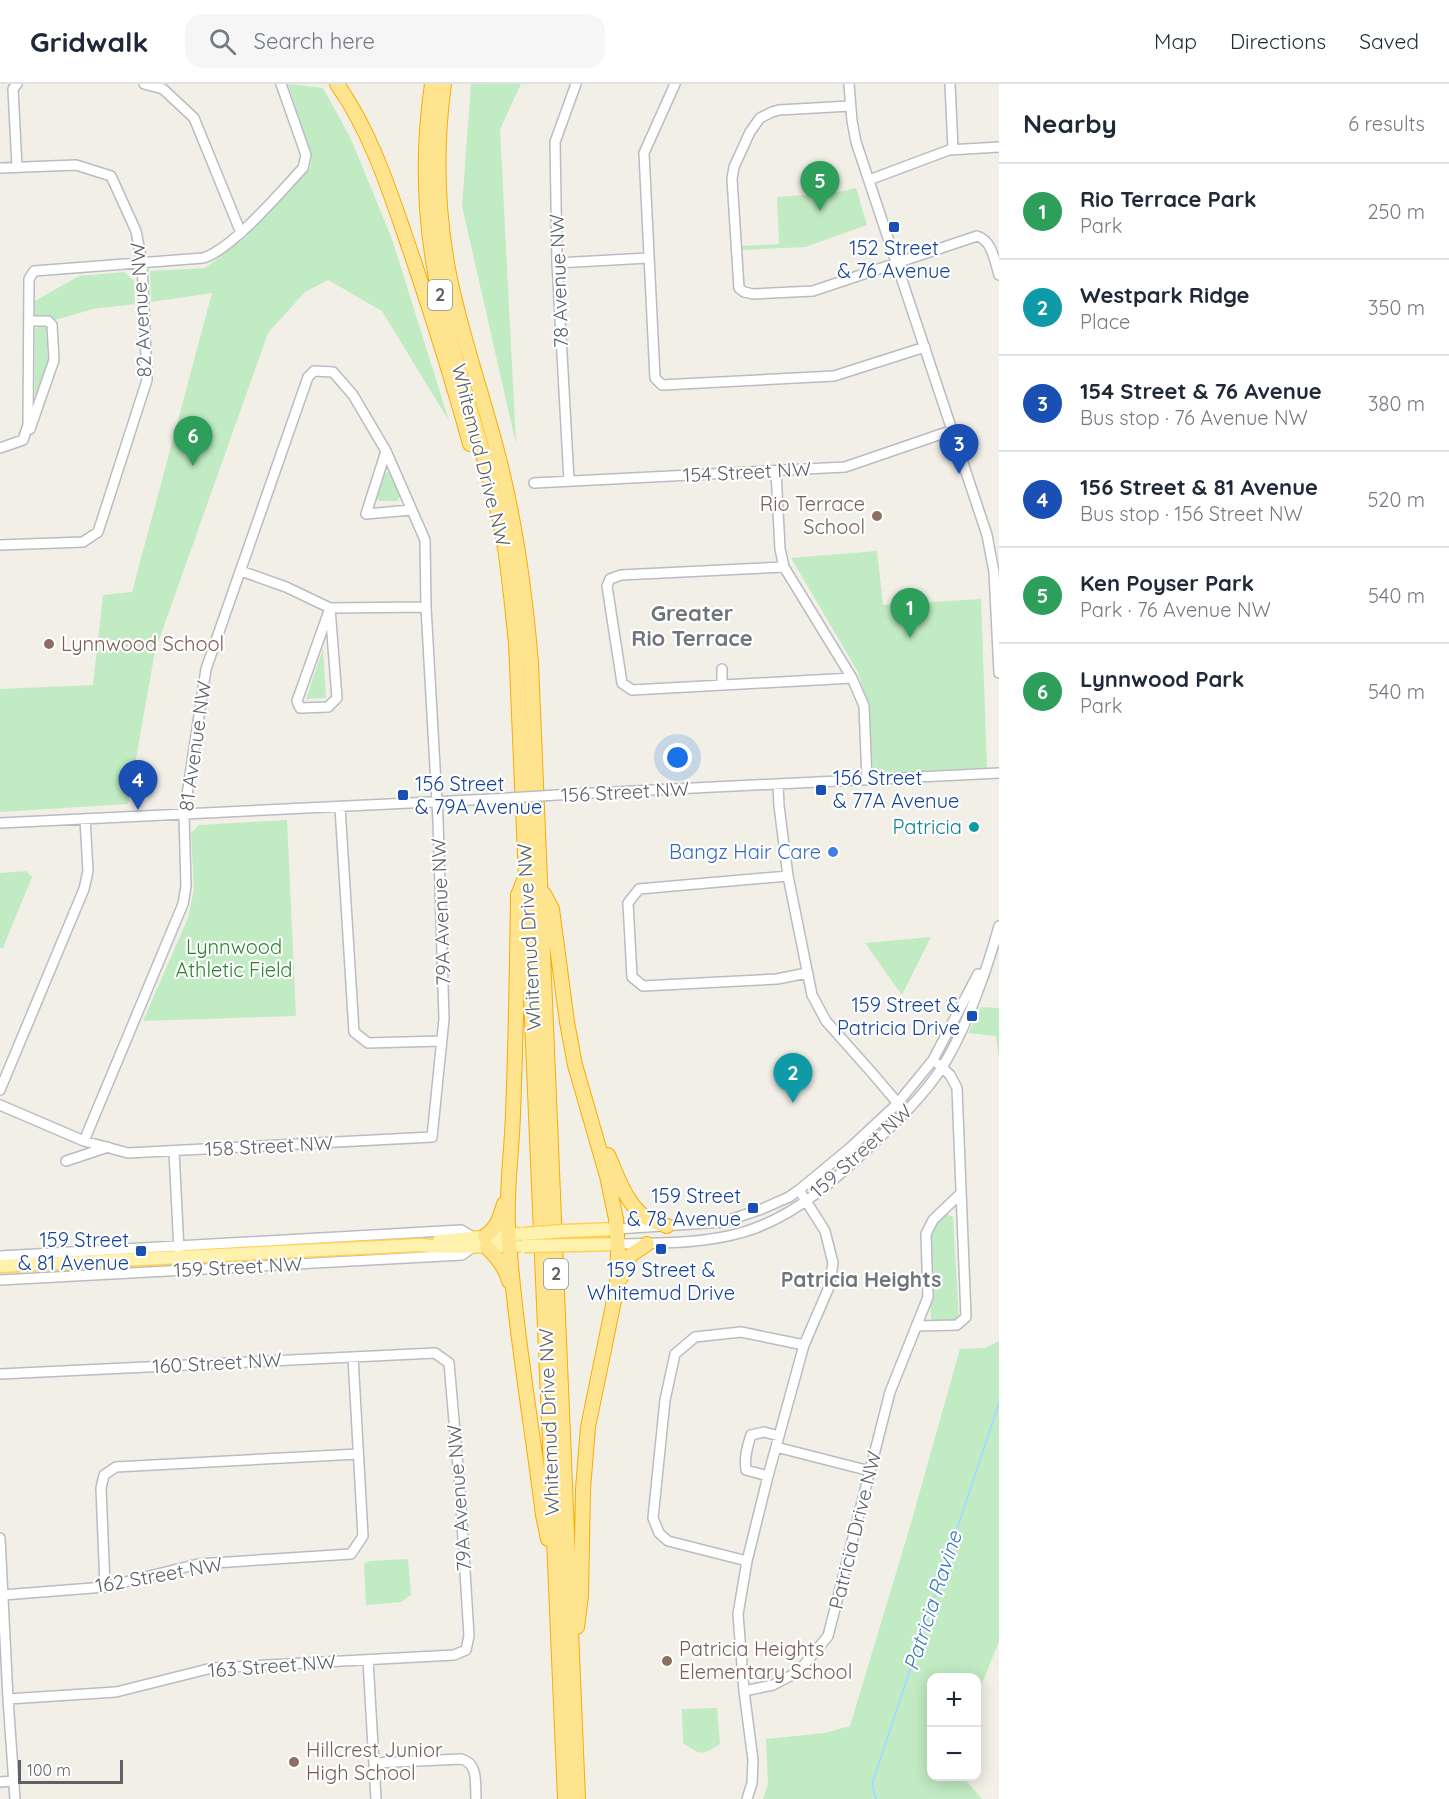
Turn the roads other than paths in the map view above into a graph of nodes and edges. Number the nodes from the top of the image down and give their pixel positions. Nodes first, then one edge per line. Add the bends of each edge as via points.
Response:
1 (17, 84) edge
2 (144, 84) edge
3 (281, 84) edge
4 (337, 84) edge
5 (432, 84) edge
6 (444, 84) edge
7 (576, 84) edge
8 (675, 84) edge
9 (849, 84) edge
10 (950, 84) edge
11 (850, 106) junction
12 (999, 147) edge
13 (953, 149) junction
14 (17, 167) junction
15 (0, 168) edge
16 (869, 180) junction
17 (241, 233) junction
18 (648, 258) junction
19 (142, 262) junction
20 (896, 262) junction
21 (557, 263) junction
22 (999, 275) edge
23 (29, 321) junction
24 (925, 347) junction
25 (333, 372) joint
26 (953, 430) junction
27 (23, 440) junction
28 (0, 448) edge
29 (386, 451) junction
30 (776, 471) junction
31 (569, 481) junction
32 (534, 483) dead end
33 (495, 501) junction
34 (411, 510) junction
35 (0, 545) edge
36 (784, 567) junction
37 (241, 571) junction
38 (426, 607) junction
39 (330, 608) junction
40 (722, 669) dead end
41 (999, 673) edge
42 (852, 678) junction
43 (722, 684) junction
44 (999, 773) edge
45 (867, 780) junction
46 (778, 784) junction
47 (437, 801) junction
48 (340, 807) junction
49 (184, 815) junction
50 (85, 819) junction
51 (0, 823) edge
52 (527, 874) junction
53 (788, 876) junction
54 (541, 889) junction
55 (999, 926) edge
56 (993, 954) edge
57 (999, 961) edge
58 (807, 973) junction
59 (440, 1041) junction
60 (933, 1060) junction
61 (942, 1068) junction
62 (582, 1089) junction
63 (0, 1090) edge
64 (897, 1104) junction
65 (0, 1105) edge
66 (906, 1112) junction
67 (432, 1137) joint
68 (84, 1141) junction
69 (108, 1147) junction
70 (174, 1151) junction
71 (66, 1161) dead end
72 (798, 1190) junction
73 (508, 1191) junction
74 (961, 1193) junction
75 (805, 1201) junction
76 (667, 1227) junction
77 (616, 1229) junction
78 (517, 1240) junction
79 (479, 1242) junction
80 (617, 1244) junction
81 (647, 1244) junction
82 (179, 1251) junction
83 (0, 1256) edge
84 (0, 1266) edge
85 (0, 1280) edge
86 (617, 1286) junction
87 (514, 1307) junction
88 (917, 1326) junction
89 (804, 1345) junction
90 (435, 1353) joint
91 (353, 1357) junction
92 (0, 1374) edge
93 (779, 1436) junction
94 (776, 1447) junction
95 (358, 1454) junction
96 (870, 1471) junction
97 (768, 1476) junction
98 (0, 1538) edge
99 (747, 1561) junction
100 (556, 1570) junction
101 (105, 1587) junction
102 (3, 1594) junction
103 (466, 1650) joint
104 (572, 1658) junction
105 (368, 1660) junction
106 (744, 1691) junction
107 (8, 1699) junction
108 (375, 1763) junction
109 (13, 1781) junction
110 (0, 1782) edge
111 (15, 1799) edge
112 (376, 1799) edge
113 (476, 1799) edge
114 (565, 1799) edge
115 (578, 1799) edge
116 (747, 1799) edge

1 - 14 street via 13,89
2 - 17 street via 163,89 194,118
3 - 17 street via 306,162
4 - 33 highway via 362,125 399,217 448,365 480,482
5 - 33 highway, Whitemud Drive NW / 2 via 425,154 431,248
6 - 54 highway, Whitemud Drive NW / 2 via 438,155 445,246 459,313 506,485 526,605
7 - 21 street, 78 Avenue NW via 555,142
8 - 18 street via 644,153
9 - 11 street
10 - 13 street
11 - 16 street
11 - 20 street via 779,110 760,118 750,132 732,173 739,288 753,294 813,291
12 - 13 street
13 - 16 street
14 - 15 street
14 - 19 street, 82 Avenue NW via 76,165 111,176 136,231
16 - 20 street
17 - 19 street via 210,256
18 - 21 street
18 - 24 street via 655,378 662,385 834,376
19 - 23 street via 34,271 29,279
19 - 35 street, 82 Avenue NW via 147,380 98,532 83,542
20 - 22 street via 980,237 988,243
20 - 24 street
21 - 31 street, 78 Avenue NW
23 - 27 street via 28,425
23 - 27 street via 48,321 52,325 54,360 32,427
24 - 26 street
25 - 29 street, 79A Avenue NW via 353,395
25 - 37 street, 81 Avenue NW via 314,370 308,377
26 - 30 street, 154 Street NW via 848,466
26 - 41 street via 990,544
27 - 28 street
29 - 34 street, 79A Avenue NW
29 - 34 street via 366,514
30 - 31 street, 154 Street NW
30 - 36 street
31 - 32 street, 154 Street NW
33 - 52 highway, Whitemud Drive NW / 2 via 509,572 516,643
34 - 38 street, 79A Avenue NW via 425,540
36 - 42 street
36 - 43 street via 621,575 610,579 607,586 622,683 632,690
37 - 39 street via 286,586
37 - 49 street, 81 Avenue NW via 206,669
38 - 39 street
38 - 47 street, 79A Avenue NW
39 - 39 street via 297,701 300,708 328,707 337,698
40 - 43 street
42 - 43 street
42 - 45 street via 864,706
44 - 45 street, 156 Street NW
45 - 46 street, 156 Street NW
46 - 47 street, 156 Street NW, bridge
46 - 53 street
47 - 48 street, 156 Street NW
47 - 59 street, 79A Avenue NW via 444,1019
48 - 49 street, 156 Street NW
48 - 59 street via 354,1032 368,1043
49 - 50 street, 156 Street NW
49 - 68 street, 81 Avenue NW via 183,904
50 - 51 street, 156 Street NW
50 - 63 street via 88,871 84,889
52 - 73 highway via 518,896
52 - 100 highway, Whitemud Drive NW / 2
53 - 58 street
53 - 58 street via 639,889 628,903 632,977 644,986 777,979
54 - 62 highway via 552,909 567,1022
54 - 104 highway, Whitemud Drive NW / 2
55 - 56 street, 159 Street NW
56 - 57 street
56 - 60 street, 159 Street NW
56 - 61 street, 159 Street NW
58 - 64 street via 812,995 826,1021
59 - 67 street, 79A Avenue NW
60 - 61 street
60 - 64 street, 159 Street NW
61 - 66 street, 159 Street NW
61 - 74 street via 957,1088
62 - 76 highway via 608,1155 636,1210
62 - 77 highway via 607,1176
64 - 66 street
64 - 72 street, 159 Street NW
65 - 68 street, 158 Street NW
66 - 75 street, 159 Street NW via 839,1176
67 - 70 street, 158 Street NW
68 - 69 street, 158 Street NW
69 - 70 street, 158 Street NW via 128,1153
69 - 71 street, 158 Street NW
70 - 82 street
72 - 75 street
72 - 76 street, 159 Street NW via 762,1209 723,1222
73 - 78 highway
73 - 79 highway via 497,1224
74 - 88 street, Patricia Drive NW via 933,1220 926,1234 928,1297
74 - 88 street via 966,1317 957,1325
75 - 81 street, 159 Street NW via 787,1214 745,1232
75 - 89 street via 825,1231 833,1263 829,1287
76 - 77 street, 159 Street NW
77 - 78 main road, 159 Street NW, bridge
77 - 80 highway
78 - 79 main road, 159 Street NW
78 - 80 main road, 159 Street NW, bridge
78 - 87 highway
79 - 82 main road, 159 Street NW via 444,1239 420,1245
79 - 82 street, 159 Street NW via 461,1230
79 - 85 street, 159 Street NW via 462,1255
79 - 87 highway via 493,1253 507,1275
80 - 81 street, 159 Street NW
80 - 86 highway
81 - 86 highway via 631,1255
82 - 83 street, 159 Street NW
82 - 84 main road, 159 Street NW
86 - 104 highway via 588,1427 580,1606
87 - 100 highway via 543,1515
88 - 96 street, Patricia Drive NW via 890,1392
89 - 93 street
89 - 99 street via 741,1332 695,1337 675,1354 664,1400 653,1518 658,1533 668,1540
90 - 91 street, 160 Street NW
90 - 103 street, 79A Avenue NW via 449,1363 470,1636
91 - 92 street, 160 Street NW
91 - 95 street
93 - 94 street
93 - 97 street via 764,1432 751,1436 747,1448 746,1470
94 - 96 street
94 - 97 street
95 - 101 street, 162 Street NW via 363,1536 351,1554 198,1564
95 - 101 street via 116,1467 104,1475 101,1488
96 - 106 street, Patricia Drive NW via 828,1636 798,1672 773,1685
97 - 99 street
98 - 102 street
99 - 106 street via 738,1614
100 - 114 highway, Whitemud Drive NW / 2
101 - 102 street, 162 Street NW
102 - 107 street
103 - 105 street, 163 Street NW via 454,1655
104 - 115 highway, Whitemud Drive NW / 2
105 - 107 street, 163 Street NW via 213,1668 116,1692
105 - 108 street
106 - 116 street via 753,1760
107 - 109 street
108 - 112 street
108 - 113 street via 461,1759 471,1763
109 - 110 street
109 - 111 street

